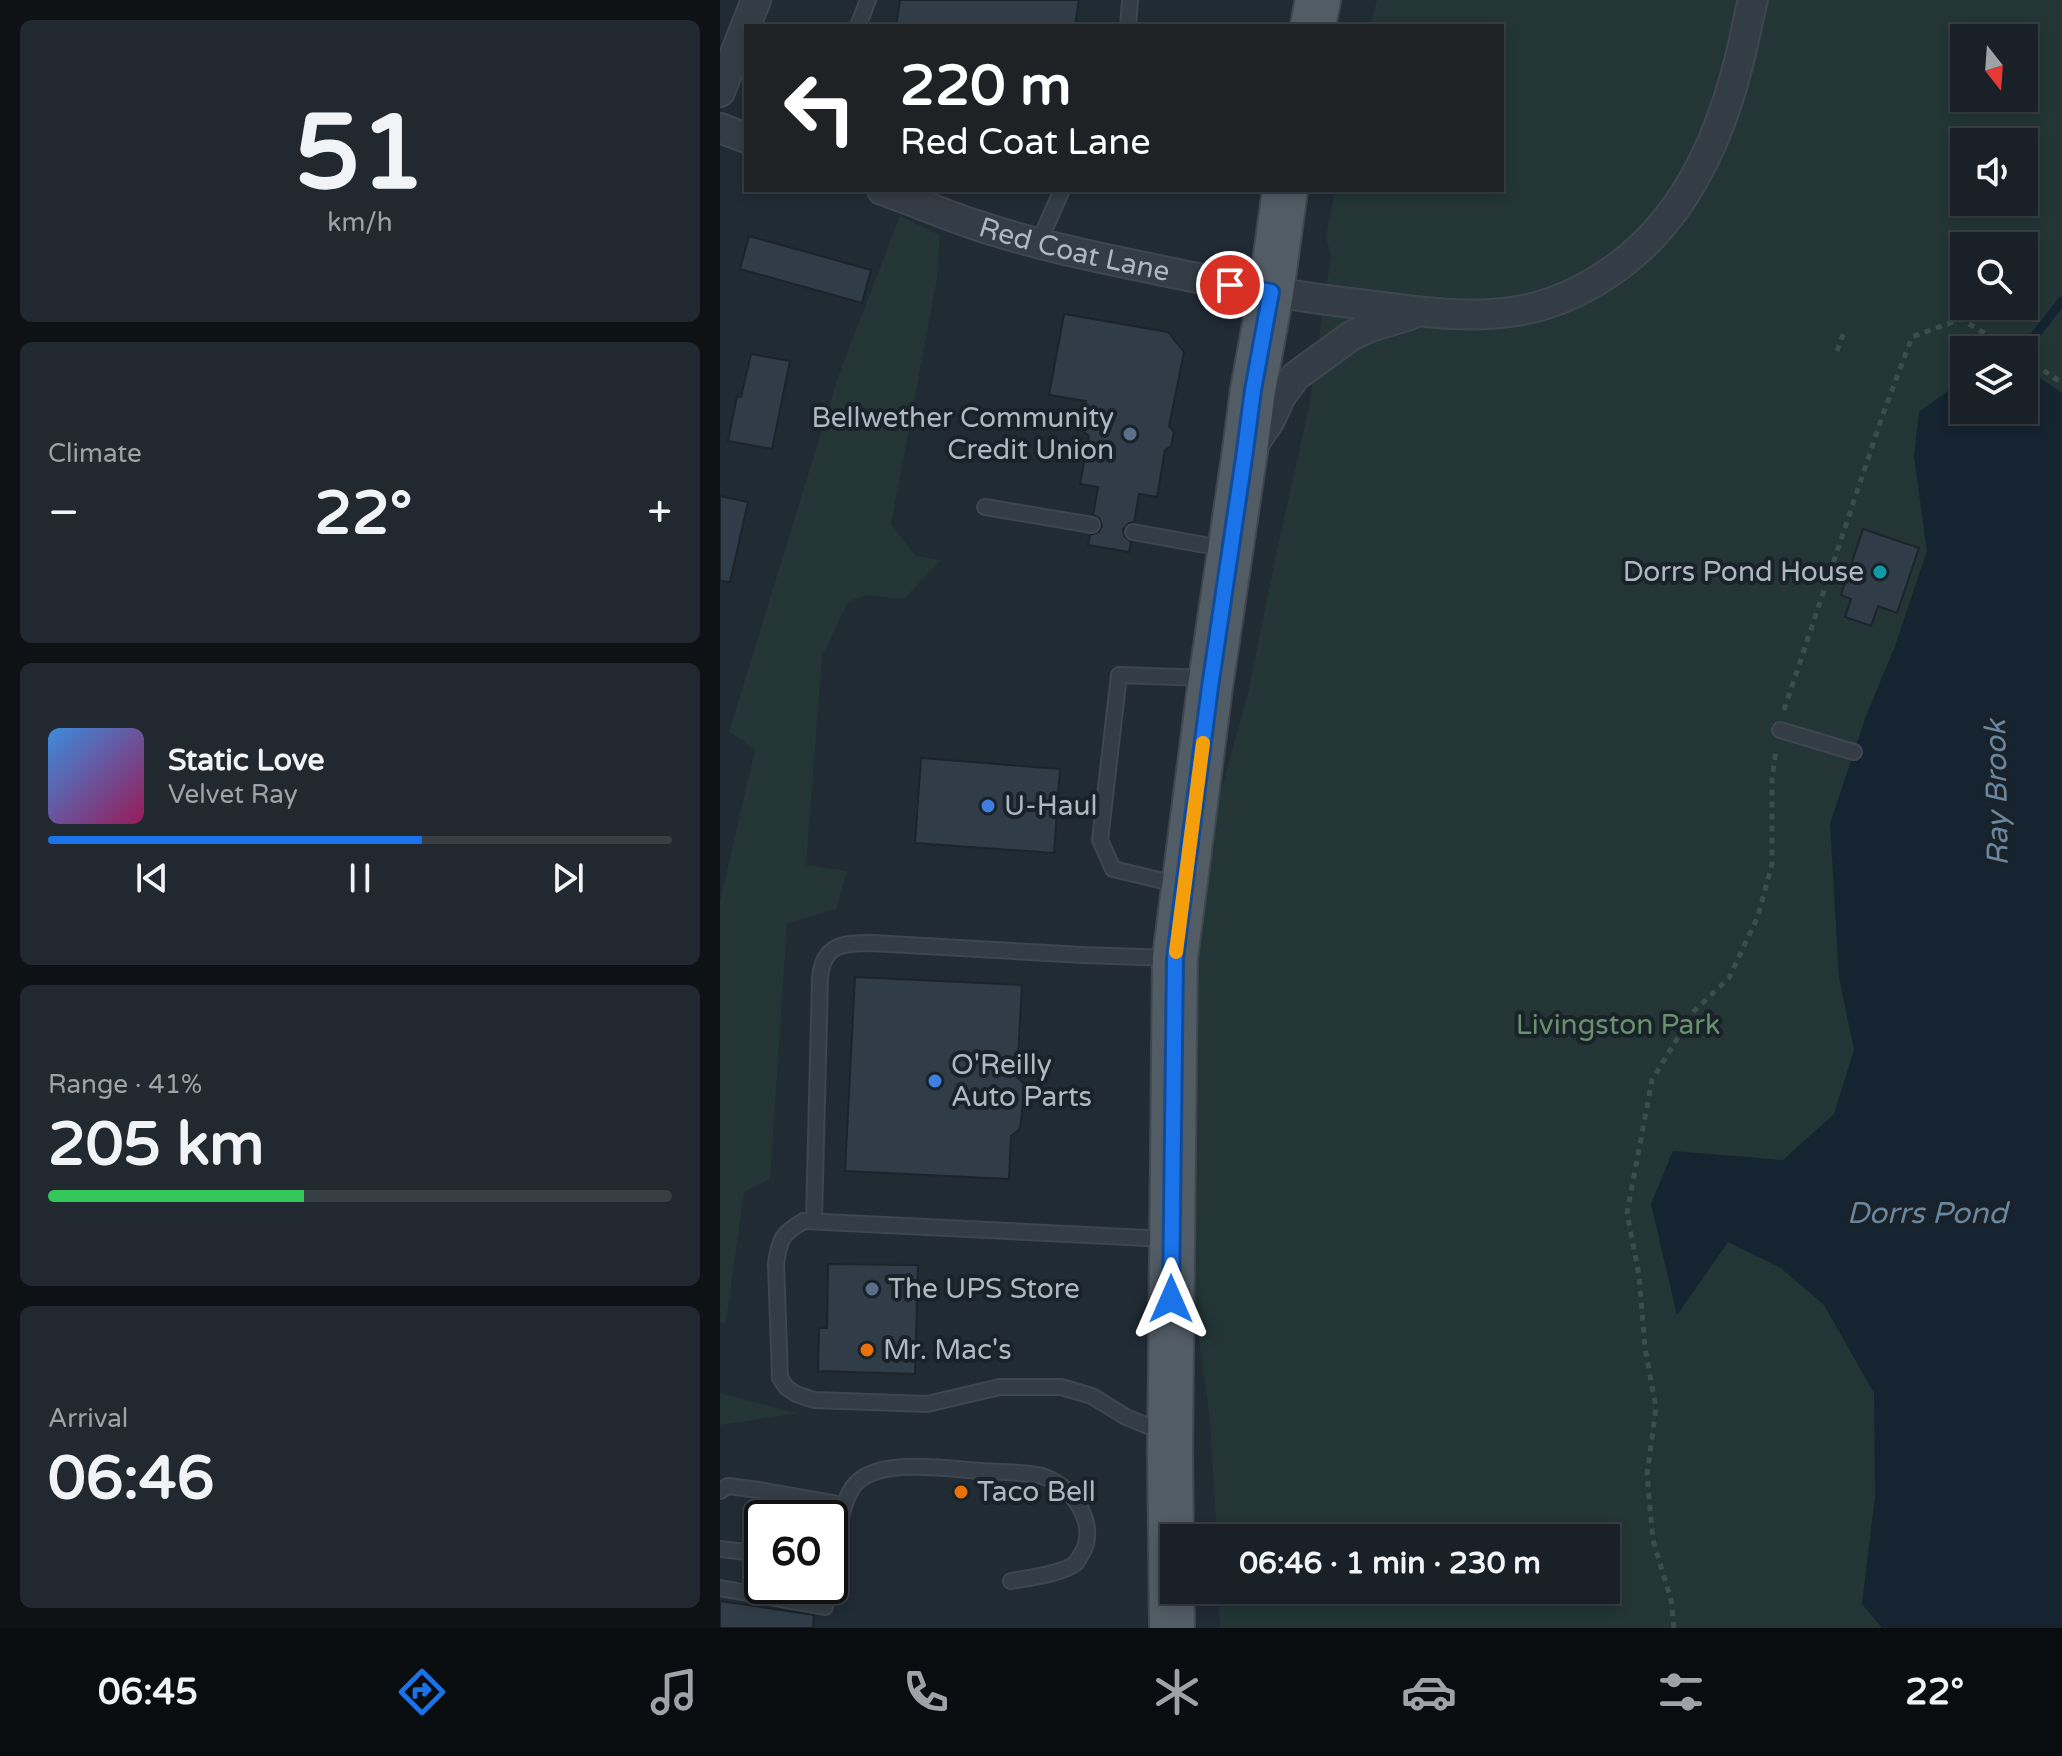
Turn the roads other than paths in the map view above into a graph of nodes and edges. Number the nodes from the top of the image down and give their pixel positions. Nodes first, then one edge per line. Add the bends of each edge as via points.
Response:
1 (756, 0) edge
2 (868, 0) edge
3 (1130, 0) edge
4 (1318, 0) edge
5 (1753, 0) edge
6 (747, 24) edge
7 (859, 24) edge
8 (1128, 24) edge
9 (1313, 24) edge
10 (744, 31) edge
11 (720, 92) edge
12 (720, 128) edge
13 (744, 137) edge
14 (887, 192) edge
15 (1061, 192) edge
16 (1285, 192) edge
17 (1038, 244) junction
18 (1271, 292) junction
19 (1418, 312) junction
20 (1244, 458) junction
21 (985, 507) dead end
22 (1092, 525) dead end
23 (1133, 532) dead end
24 (1231, 550) junction
25 (1211, 679) junction
26 (1780, 730) road end
27 (1854, 752) dead end
28 (1185, 886) junction
29 (1175, 958) junction
30 (814, 1220) junction
31 (1172, 1240) junction
32 (1170, 1435) junction
33 (720, 1491) edge
34 (816, 1500) edge
35 (846, 1500) edge
36 (720, 1549) edge
37 (744, 1552) edge
38 (1011, 1581) dead end
39 (720, 1588) edge
40 (744, 1592) edge
41 (1172, 1628) edge

1 - 6 street
2 - 7 lane
3 - 8 lane
4 - 9 main road
5 - 19 street via 1738,68 1712,144 1671,214 1649,239 1621,265 1559,300 1494,314
10 - 11 street
12 - 13 street
14 - 17 street, Red Coat Lane
15 - 17 lane
16 - 18 main road
17 - 18 street, Red Coat Lane
18 - 19 street, Red Coat Lane
18 - 20 main road
19 - 20 street via 1351,336 1296,376
20 - 24 main road
21 - 22 lane
23 - 24 lane
24 - 25 main road
25 - 28 main road
25 - 28 lane via 1119,675 1100,840 1113,869
26 - 27 lane
28 - 29 main road
29 - 30 lane via 872,943 831,951 821,963 820,978
29 - 31 main road
30 - 31 lane
30 - 32 lane via 784,1233 776,1264 780,1378 796,1394 814,1400 927,1404 1000,1387 1061,1387 1092,1396
31 - 32 main road
32 - 41 main road
33 - 34 lane via 728,1486
35 - 38 lane via 854,1485 874,1472 913,1466 1042,1476 1065,1488 1081,1509 1086,1546 1076,1563
36 - 37 lane
39 - 40 lane

